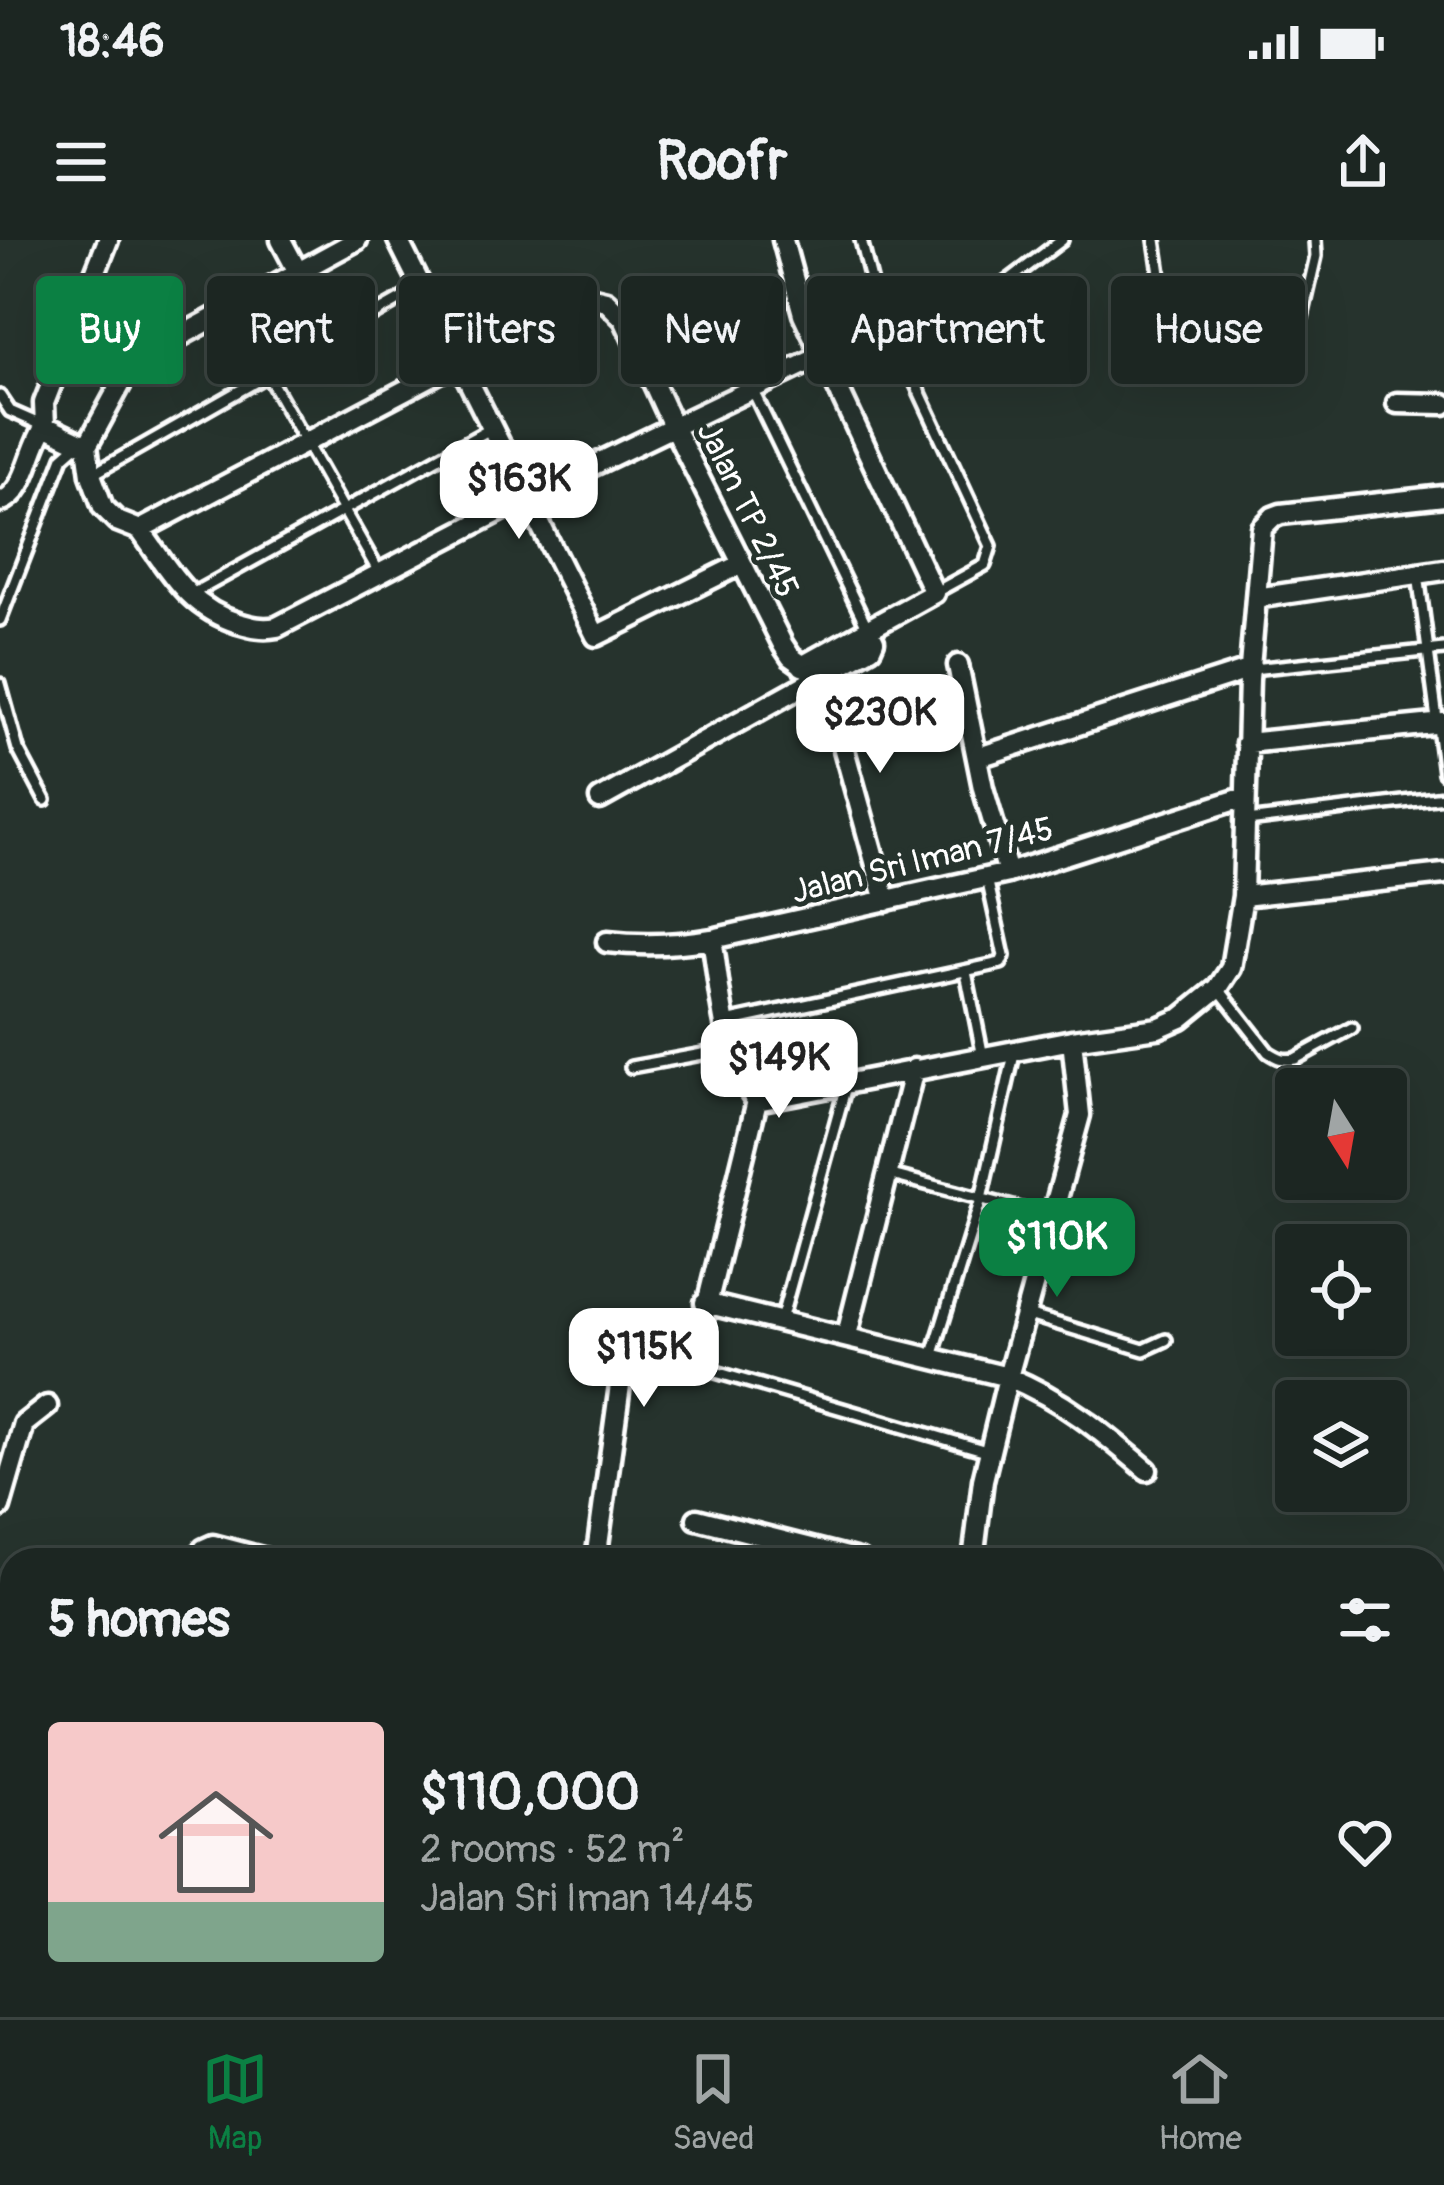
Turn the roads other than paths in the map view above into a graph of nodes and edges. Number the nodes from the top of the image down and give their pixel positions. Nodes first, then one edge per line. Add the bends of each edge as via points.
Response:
1 (108, 240) edge
2 (281, 240) edge
3 (357, 240) edge
4 (398, 240) edge
5 (783, 240) edge
6 (861, 240) edge
7 (1062, 240) edge
8 (1155, 240) edge
9 (1316, 240) edge
10 (298, 272) junction
11 (291, 276) edge
12 (416, 276) edge
13 (870, 276) edge
14 (1015, 276) edge
15 (597, 298) edge
16 (807, 313) edge
17 (803, 314) junction
18 (207, 322) edge
19 (807, 323) edge
20 (807, 363) edge
21 (254, 384) edge
22 (272, 384) edge
23 (415, 384) edge
24 (470, 384) edge
25 (834, 384) edge
26 (916, 384) edge
27 (752, 389) junction
28 (0, 396) edge
29 (1397, 403) dead end
30 (1444, 404) edge
31 (45, 426) junction
32 (674, 426) junction
33 (492, 428) junction
34 (305, 442) junction
35 (83, 444) junction
36 (91, 475) junction
37 (1444, 496) edge
38 (527, 497) junction
39 (0, 502) edge
40 (344, 510) junction
41 (140, 530) junction
42 (742, 564) junction
43 (1444, 570) edge
44 (380, 574) junction
45 (1418, 574) junction
46 (934, 593) junction
47 (189, 596) junction
48 (1256, 598) junction
49 (0, 620) edge
50 (868, 631) junction
51 (1444, 650) edge
52 (1429, 652) junction
53 (958, 664) dead end
54 (802, 666) junction
55 (1251, 669) junction
56 (822, 677) junction
57 (0, 684) edge
58 (1441, 724) edge
59 (1246, 742) junction
60 (979, 757) junction
61 (1444, 773) edge
62 (1245, 797) junction
63 (1444, 797) edge
64 (600, 799) dead end
65 (45, 800) dead end
66 (1244, 822) junction
67 (1008, 873) junction
68 (1444, 874) edge
69 (987, 878) junction
70 (1243, 896) junction
71 (886, 901) junction
72 (712, 940) junction
73 (607, 942) dead end
74 (965, 972) junction
75 (1218, 988) junction
76 (726, 1022) junction
77 (1352, 1028) dead end
78 (1072, 1040) junction
79 (730, 1048) junction
80 (1016, 1050) junction
81 (983, 1057) junction
82 (631, 1067) dead end
83 (914, 1070) junction
84 (847, 1082) junction
85 (757, 1101) junction
86 (887, 1174) junction
87 (981, 1198) junction
88 (1051, 1217) junction
89 (705, 1303) junction
90 (1025, 1314) junction
91 (781, 1320) junction
92 (847, 1335) junction
93 (1166, 1340) dead end
94 (695, 1348) junction
95 (932, 1358) junction
96 (1007, 1377) junction
97 (47, 1406) dead end
98 (989, 1452) junction
99 (1147, 1470) dead end
100 (0, 1507) edge
101 (697, 1519) dead end
102 (598, 1548) edge
103 (812, 1548) edge
104 (975, 1548) edge

1 - 31 street via 47,394
2 - 10 street
3 - 10 street
4 - 12 street
5 - 17 street
6 - 13 lane
7 - 14 lane
8 - 9 lane via 1169,334 1183,344 1296,325
10 - 11 street
15 - 32 street, Jalan TP 2/45 via 624,319
16 - 17 lane
17 - 19 street
18 - 35 street via 133,363
20 - 27 street
21 - 36 lane
22 - 34 lane
23 - 34 street
24 - 33 street
25 - 46 street
26 - 46 lane via 991,546 985,565
27 - 32 street
27 - 50 lane
28 - 31 lane via 10,410
29 - 30 street
31 - 35 street
31 - 39 street via 20,488
32 - 38 street
32 - 42 street, Jalan TP 2/45
33 - 38 street
33 - 40 lane
34 - 40 lane
34 - 41 street
35 - 36 street
35 - 49 lane via 63,457
36 - 41 street via 107,512
37 - 48 street via 1274,517 1260,537
38 - 42 street via 596,636
38 - 44 street
40 - 44 lane
40 - 47 lane
41 - 47 street
42 - 54 street, Jalan TP 2/45
43 - 45 street
44 - 47 street via 271,629 224,619
45 - 48 street
45 - 52 lane
46 - 50 street
48 - 55 street
50 - 54 street
50 - 56 street via 871,648
51 - 52 lane
52 - 55 lane
52 - 58 lane
53 - 60 street
54 - 56 street, Jalan TP 2/45
55 - 59 street
55 - 60 street
56 - 64 street
56 - 71 street
57 - 65 lane via 18,749
58 - 59 street
58 - 61 lane
59 - 62 street
60 - 67 street
62 - 66 street
62 - 67 street, Jalan Sri Iman 7/45
63 - 66 lane
66 - 70 street
67 - 69 street, Jalan Sri Iman 7/45
68 - 70 street
69 - 71 street, Jalan Sri Iman 7/45
69 - 74 lane via 1004,960
70 - 75 street via 1231,968
71 - 72 street, Jalan Sri Iman 7/45
72 - 73 street, Jalan Sri Iman 7/45
72 - 76 street
74 - 76 lane
74 - 81 lane
75 - 77 lane via 1276,1058 1295,1059
75 - 78 street via 1158,1028
76 - 79 street
78 - 80 street
78 - 88 street via 1080,1115
79 - 82 lane
79 - 85 street
80 - 81 street
80 - 87 lane
81 - 83 street
83 - 84 street
83 - 86 street
84 - 85 street
84 - 91 lane
85 - 89 street
86 - 87 lane
86 - 92 street
87 - 88 lane
87 - 95 lane
88 - 90 street
89 - 91 street
89 - 94 street
90 - 93 lane via 1144,1350
90 - 96 street
91 - 92 street
92 - 95 street
94 - 98 lane via 702,1368
94 - 102 street via 639,1361 624,1375
95 - 96 street
96 - 98 street
96 - 99 street via 1072,1409
97 - 100 street via 24,1424
98 - 104 street
101 - 103 street

